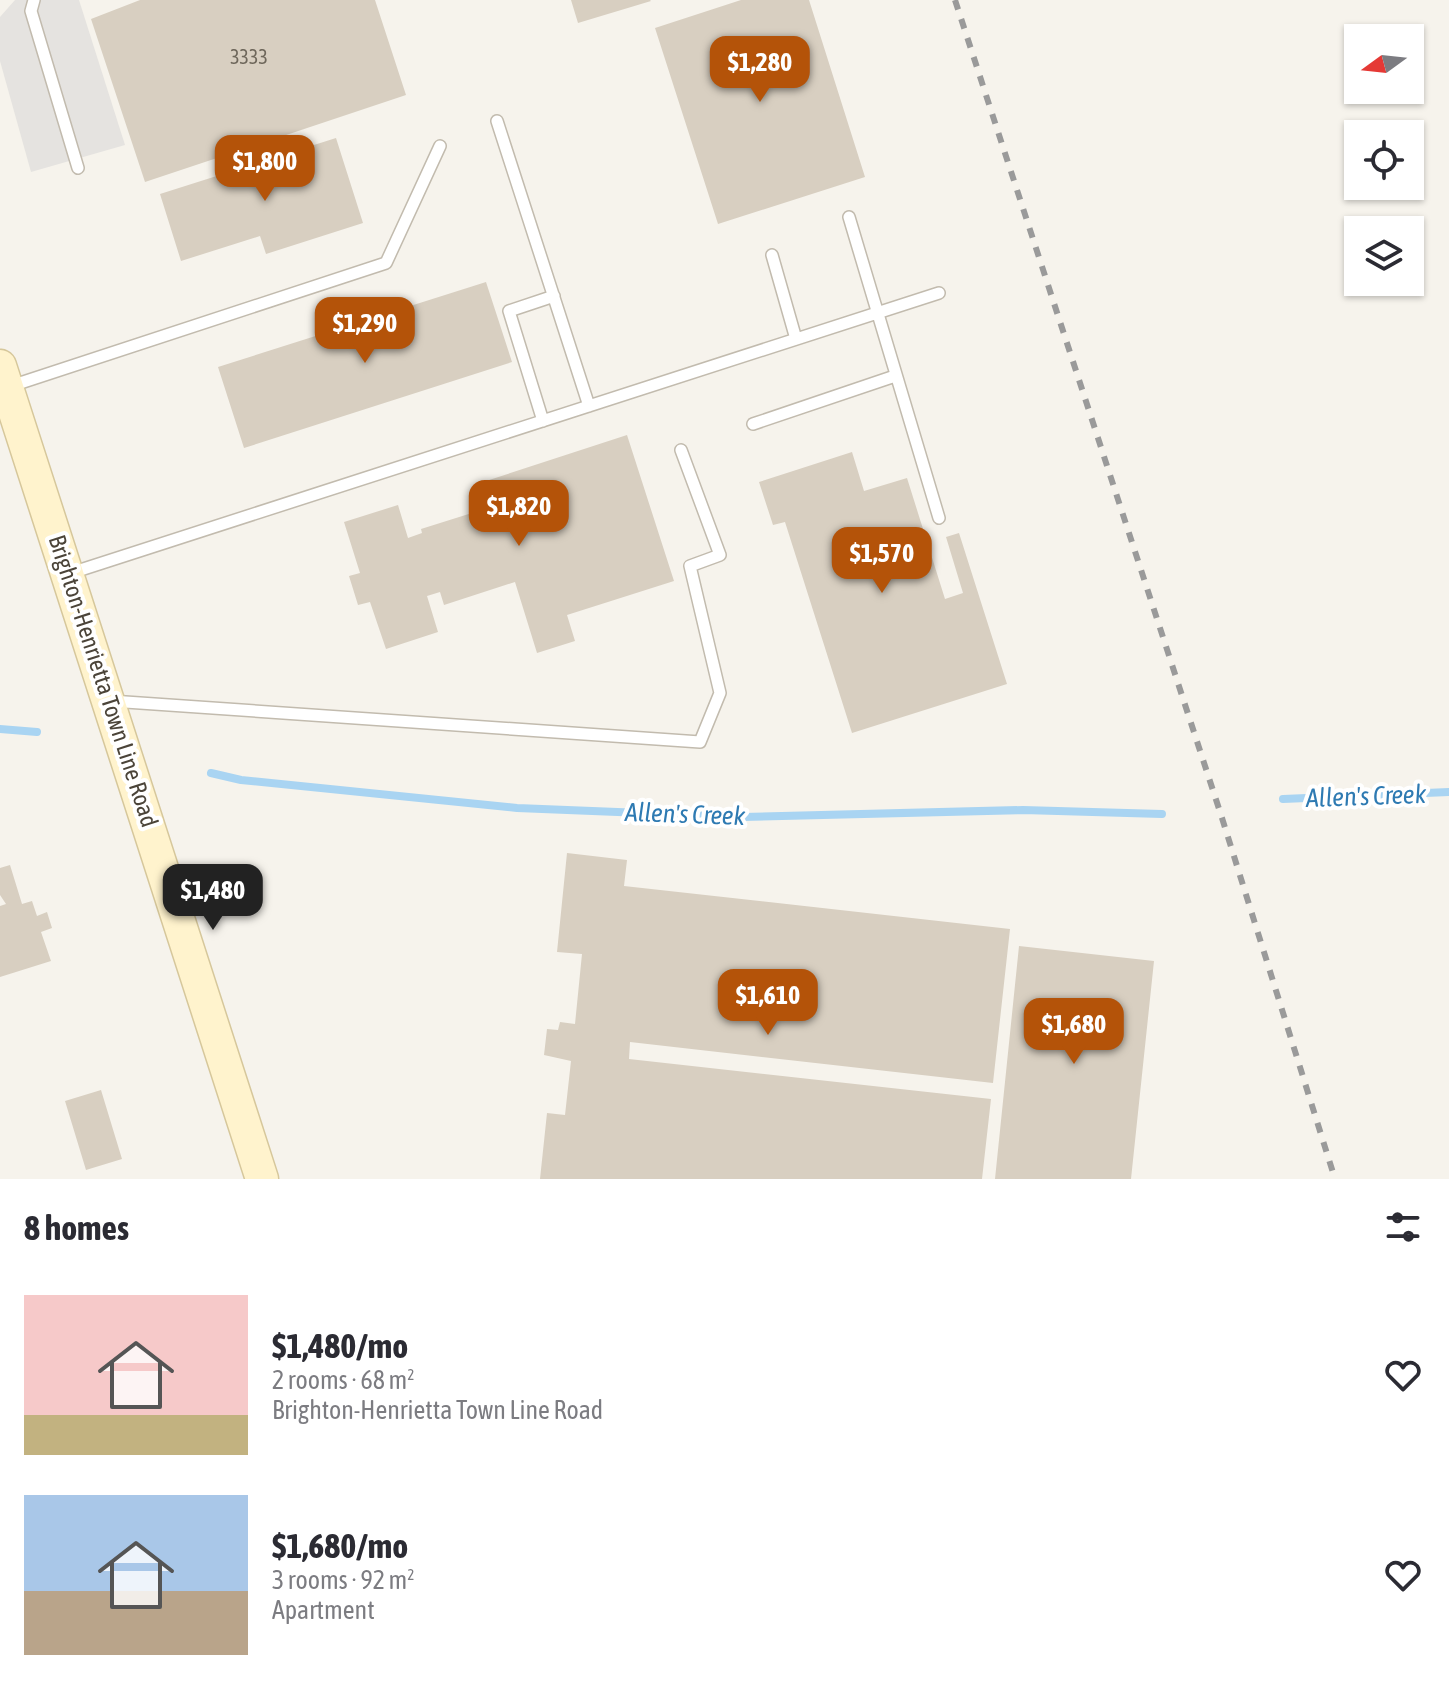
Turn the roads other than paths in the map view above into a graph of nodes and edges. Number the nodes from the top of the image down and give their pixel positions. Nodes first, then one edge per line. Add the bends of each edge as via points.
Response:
1 (34, 0) edge
2 (497, 121) dead end
3 (440, 146) dead end
4 (78, 168) dead end
5 (849, 217) dead end
6 (772, 255) dead end
7 (939, 293) dead end
8 (554, 296) junction
9 (877, 313) junction
10 (796, 339) junction
11 (895, 376) junction
12 (2, 381) edge
13 (589, 406) junction
14 (543, 421) junction
15 (753, 424) dead end
16 (681, 450) dead end
17 (939, 518) dead end
18 (69, 574) junction
19 (110, 701) junction
20 (262, 1179) edge

1 - 4 lane via 31,11
2 - 8 lane
3 - 12 lane via 386,263
5 - 9 lane
6 - 10 lane
7 - 9 lane
8 - 13 lane
8 - 14 lane via 509,311
9 - 10 lane
9 - 11 lane
10 - 13 lane
11 - 15 lane
11 - 17 lane
12 - 18 street, Brighton-Henrietta Town Line Road
13 - 14 lane
14 - 18 lane
16 - 19 lane via 720,555 690,566 720,693 700,742
18 - 19 street, Brighton-Henrietta Town Line Road
19 - 20 street, Brighton-Henrietta Town Line Road

